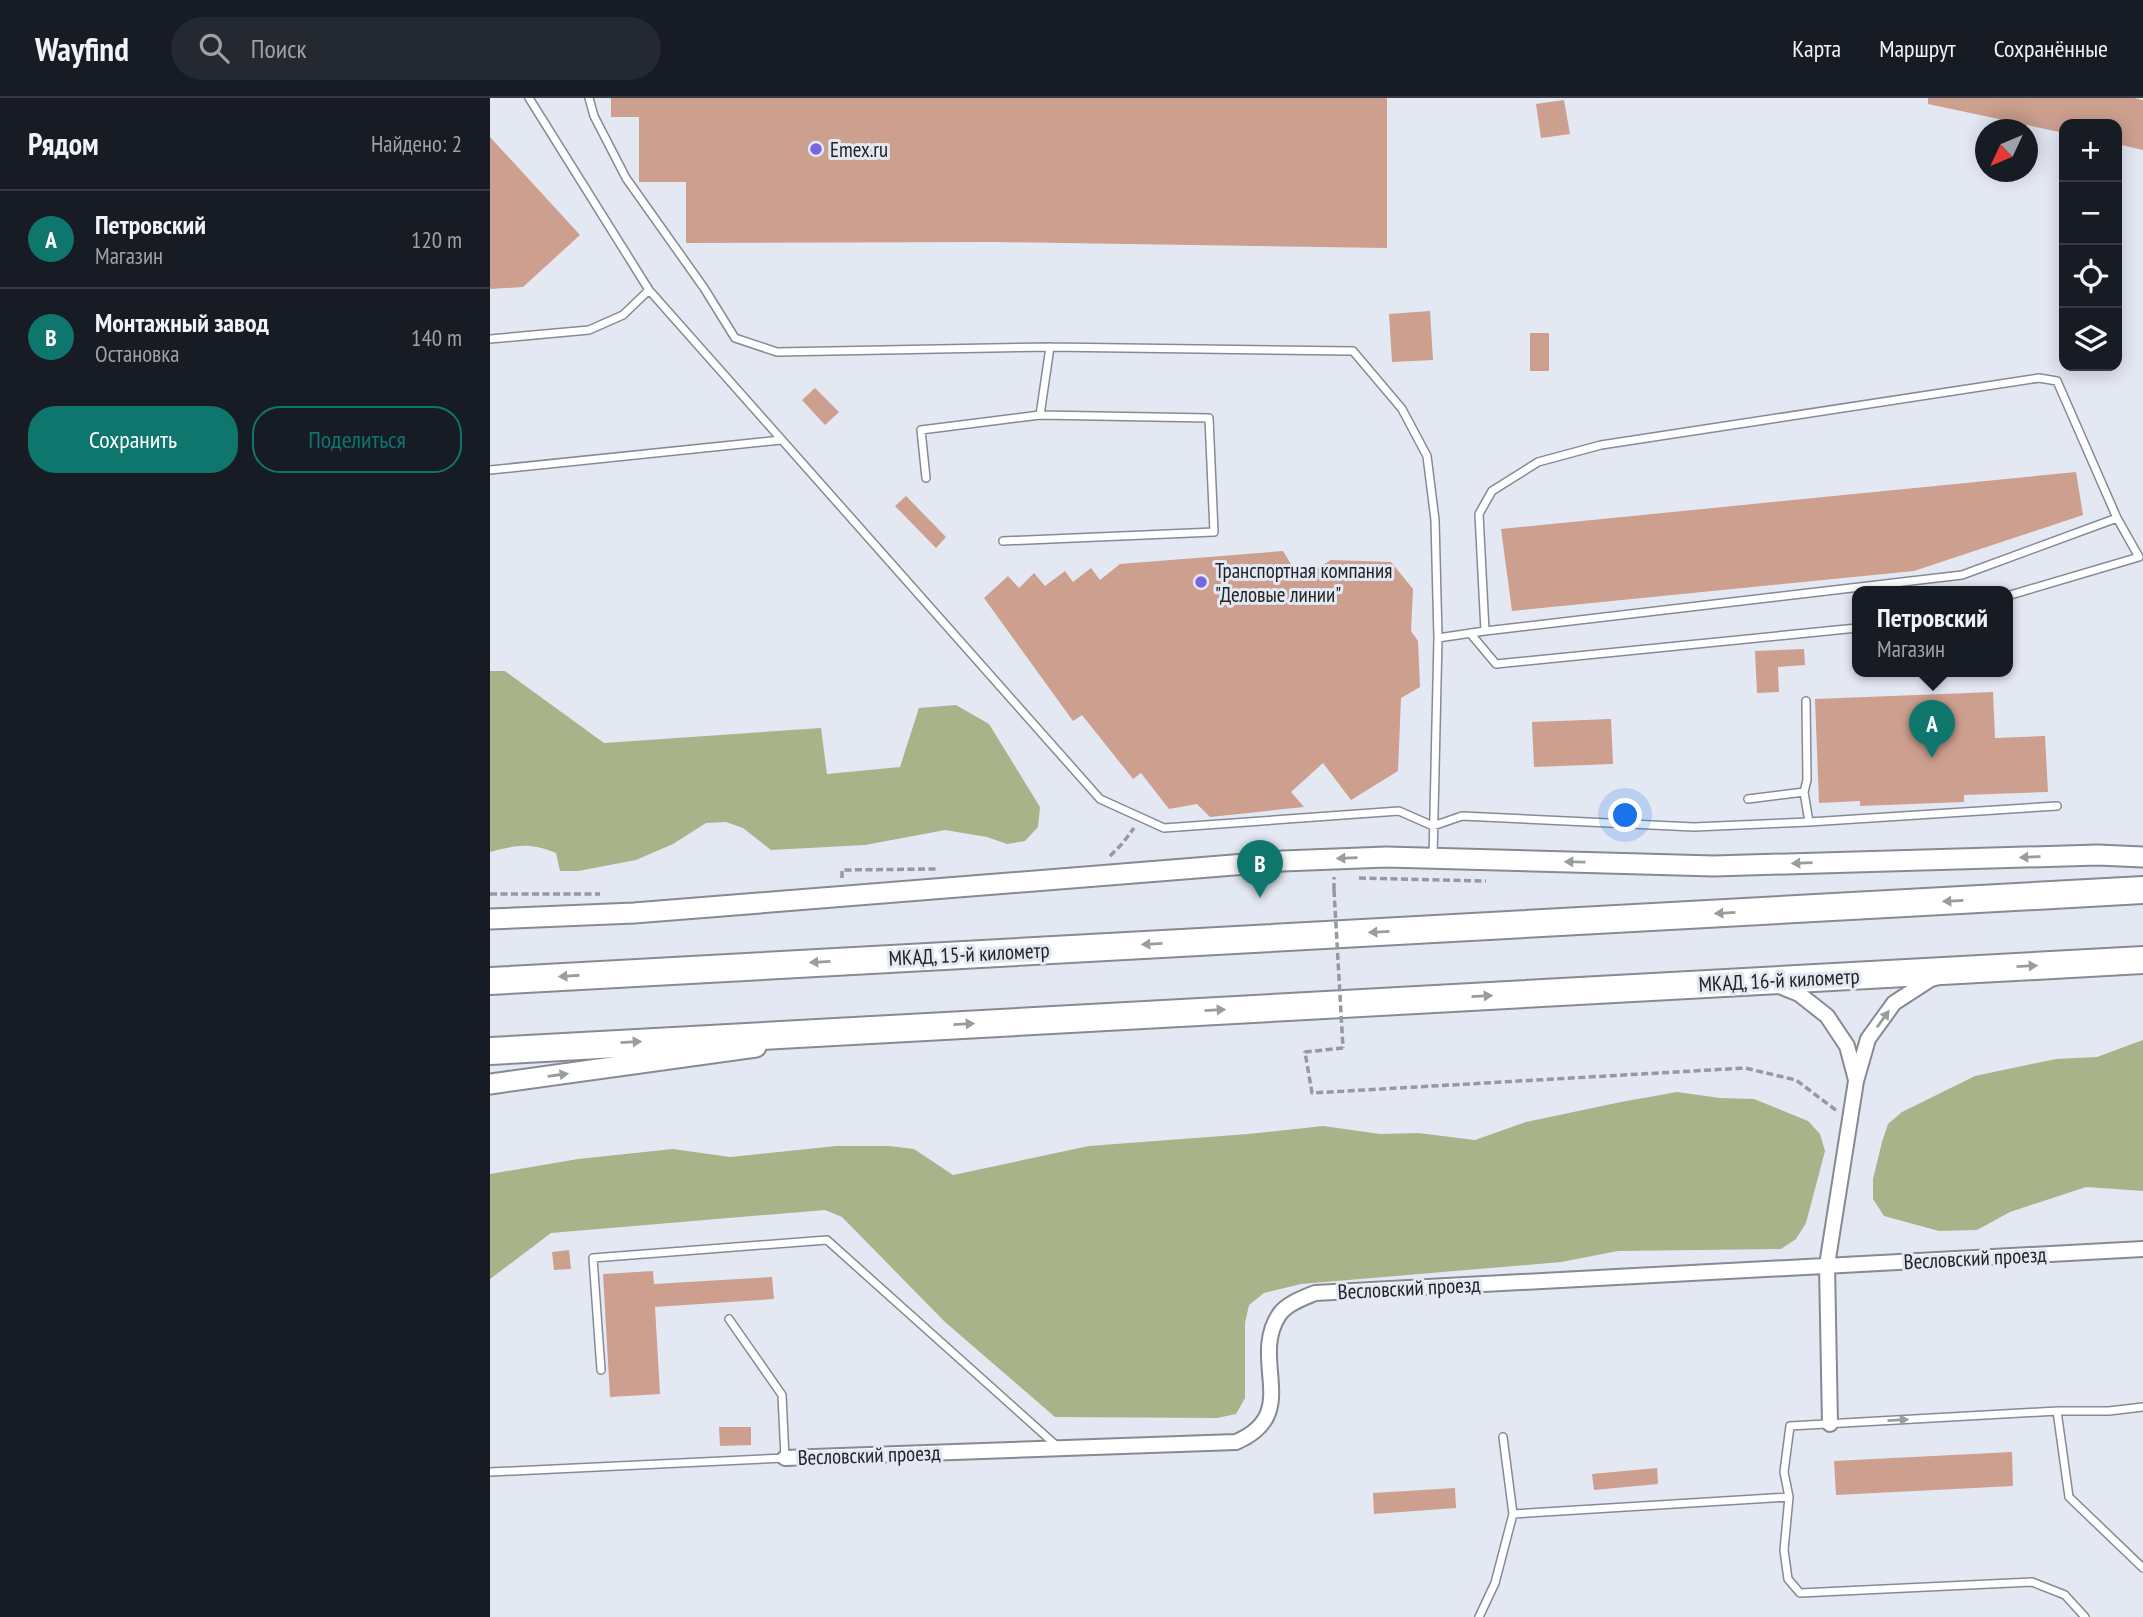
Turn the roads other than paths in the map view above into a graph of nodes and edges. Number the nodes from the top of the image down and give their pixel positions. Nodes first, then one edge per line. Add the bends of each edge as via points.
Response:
1 (529, 98) edge
2 (589, 98) edge
3 (649, 290) junction
4 (490, 339) edge
5 (1050, 347) junction
6 (1040, 415) junction
7 (781, 440) junction
8 (490, 470) edge
9 (926, 478) dead end
10 (2117, 519) junction
11 (1003, 541) dead end
12 (1868, 586) edge
13 (1852, 588) edge
14 (2013, 594) edge
15 (1852, 628) edge
16 (1485, 631) junction
17 (1470, 633) junction
18 (1438, 638) junction
19 (1806, 701) dead end
20 (1804, 792) junction
21 (1748, 799) dead end
22 (2057, 806) dead end
23 (1810, 822) junction
24 (1433, 826) junction
25 (2143, 849) edge
26 (2098, 855) junction
27 (2143, 857) edge
28 (1433, 859) junction
29 (2143, 890) edge
30 (490, 919) edge
31 (2143, 960) edge
32 (1973, 969) junction
33 (490, 981) edge
34 (1766, 981) junction
35 (895, 1028) junction
36 (490, 1051) edge
37 (1856, 1081) junction
38 (490, 1084) edge
39 (2143, 1250) edge
40 (1827, 1265) junction
41 (729, 1319) dead end
42 (601, 1370) dead end
43 (2143, 1407) edge
44 (2057, 1411) junction
45 (1830, 1424) junction
46 (1503, 1437) dead end
47 (1060, 1449) junction
48 (785, 1458) junction
49 (490, 1472) edge
50 (1789, 1497) junction
51 (1513, 1514) junction
52 (2143, 1568) edge
53 (1479, 1617) edge
54 (2085, 1617) edge

1 - 3 lane
2 - 5 lane via 626,178 735,338 777,352
3 - 4 lane via 623,315 589,330
3 - 7 lane
5 - 6 lane
5 - 18 lane via 1353,351 1402,409 1427,456 1436,520
6 - 9 lane via 921,430
6 - 11 lane via 1209,418 1214,532
7 - 8 lane
7 - 24 lane via 1100,799 1164,828 1399,811
10 - 12 lane via 1962,575
10 - 14 lane via 2139,557
10 - 16 lane via 2057,381 2039,378 1601,445 1538,462 1492,491 1479,514
13 - 16 lane
15 - 17 lane via 1496,664
16 - 17 lane
17 - 18 lane
18 - 24 lane
19 - 20 lane
20 - 21 lane
20 - 23 lane
22 - 23 lane
23 - 24 lane via 1694,827 1462,816
24 - 28 lane
25 - 26 main road
26 - 27 main road
26 -> 28 main road via 1714,866
28 -> 30 main road via 1283,861 634,913
29 -> 33 highway, МКАД, 15-й километр
32 -> 31 highway, МКАД, 16-й километр
32 - 34 highway, МКАД, 16-й километр
37 -> 32 street via 1868,1039 1894,1003 1931,979
35 -> 34 highway, МКАД, 16-й километр
34 - 37 street via 1799,994 1827,1016 1847,1046
36 -> 35 highway
38 -> 35 main road
37 - 40 street
39 - 40 street, Весловский проезд
40 - 45 street
40 - 47 street, Весловский проезд via 1315,1293 1279,1313 1269,1336 1270,1410 1250,1437 1236,1443
41 - 48 lane via 782,1395
42 - 47 lane via 593,1258 827,1240
43 - 44 lane
45 -> 44 lane
44 - 52 lane via 2069,1497
45 - 50 lane via 1790,1426 1784,1472
46 - 51 lane
47 - 48 street, Весловский проезд
48 - 49 lane
50 - 51 lane
50 - 54 lane via 1783,1550 1788,1579 1800,1592 2032,1582 2065,1595
51 - 53 lane via 1495,1583

